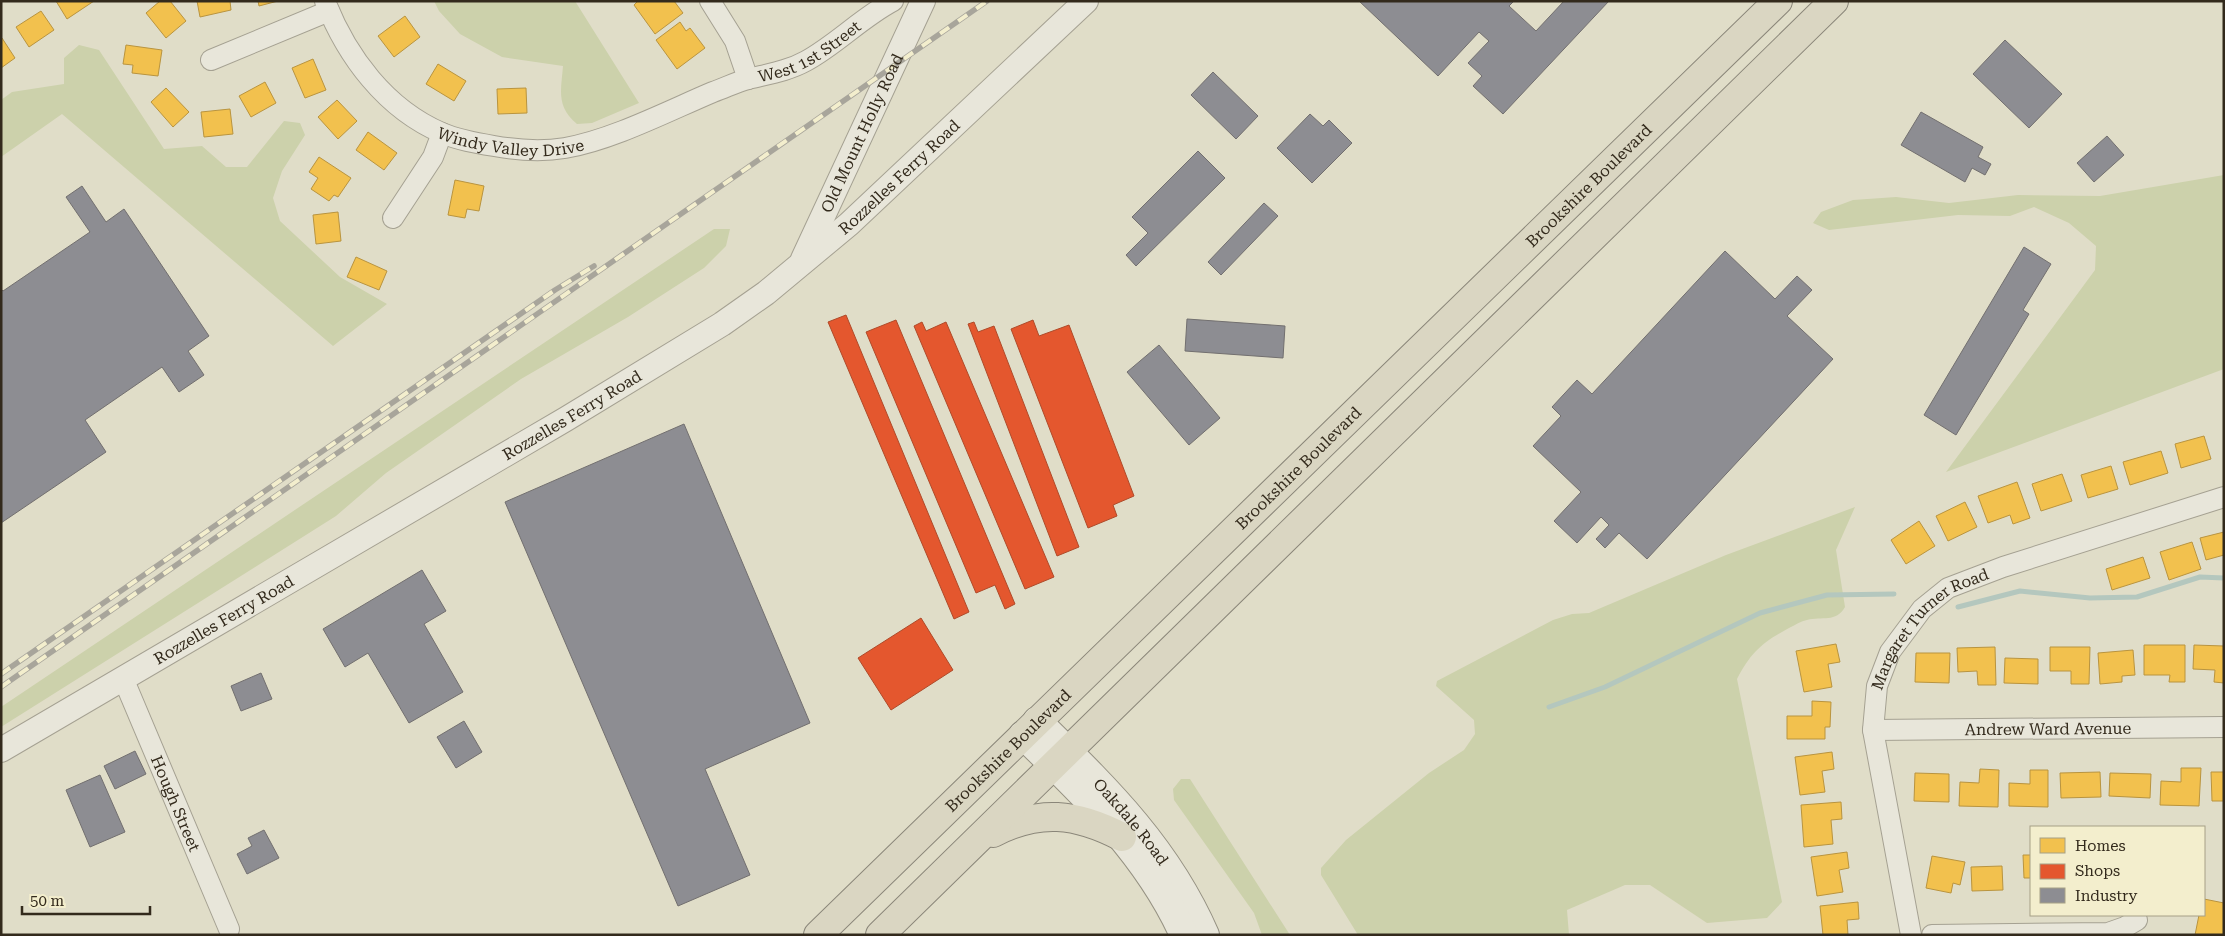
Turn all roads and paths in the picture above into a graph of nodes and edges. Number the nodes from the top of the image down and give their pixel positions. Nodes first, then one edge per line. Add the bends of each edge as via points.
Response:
1 (710, 1) edge
2 (893, 1) edge
3 (922, 1) edge
4 (1086, 1) edge
5 (1778, 1) edge
6 (1834, 1) edge
7 (327, 6) edge
8 (211, 60) dead end
9 (748, 79) junction
10 (442, 133) junction
11 (393, 218) dead end
12 (800, 265) junction
13 (2224, 497) edge
14 (123, 678) junction
15 (2224, 727) edge
16 (1030, 728) junction
17 (1873, 730) junction
18 (1, 750) edge
19 (1061, 759) junction
20 (1122, 837) junction
21 (974, 844) junction
22 (2137, 920) dead end
23 (229, 929) dead end
24 (818, 935) edge
25 (880, 935) edge
26 (1184, 935) edge
27 (1205, 935) edge
28 (1911, 935) edge
29 (1932, 935) edge

1 - 9 street via 735,41
2 - 9 street, West 1st Street via 806,61
3 - 12 street, Old Mount Holly Road
4 - 12 street, Rozzelles Ferry Road via 849,224
5 - 16 highway, Brookshire Boulevard
6 - 19 highway
7 - 8 street
7 - 10 street, Windy Valley Drive via 355,59 374,83 392,102
9 - 10 street, Windy Valley Drive via 594,142 564,148 504,148
10 - 11 street via 433,157
12 - 14 street, Rozzelles Ferry Road via 722,324 662,362
13 - 17 street, Margaret Turner Road via 2003,567 1948,588 1922,609 1890,652 1877,686
14 - 18 street, Rozzelles Ferry Road
14 - 23 street, Hough Street
15 - 17 street, Andrew Ward Avenue
16 - 19 main road, Oakdale Road
16 - 24 highway, Brookshire Boulevard
17 - 28 street, Margaret Turner Road
19 - 20 main road, Oakdale Road
19 - 21 highway
19 - 27 main road, Oakdale Road via 1131,817 1166,862
20 - 21 highway via 1089,822 1045,816 1018,821
20 - 26 main road, Oakdale Road via 1152,875
21 - 25 highway
22 - 29 street via 2108,933

